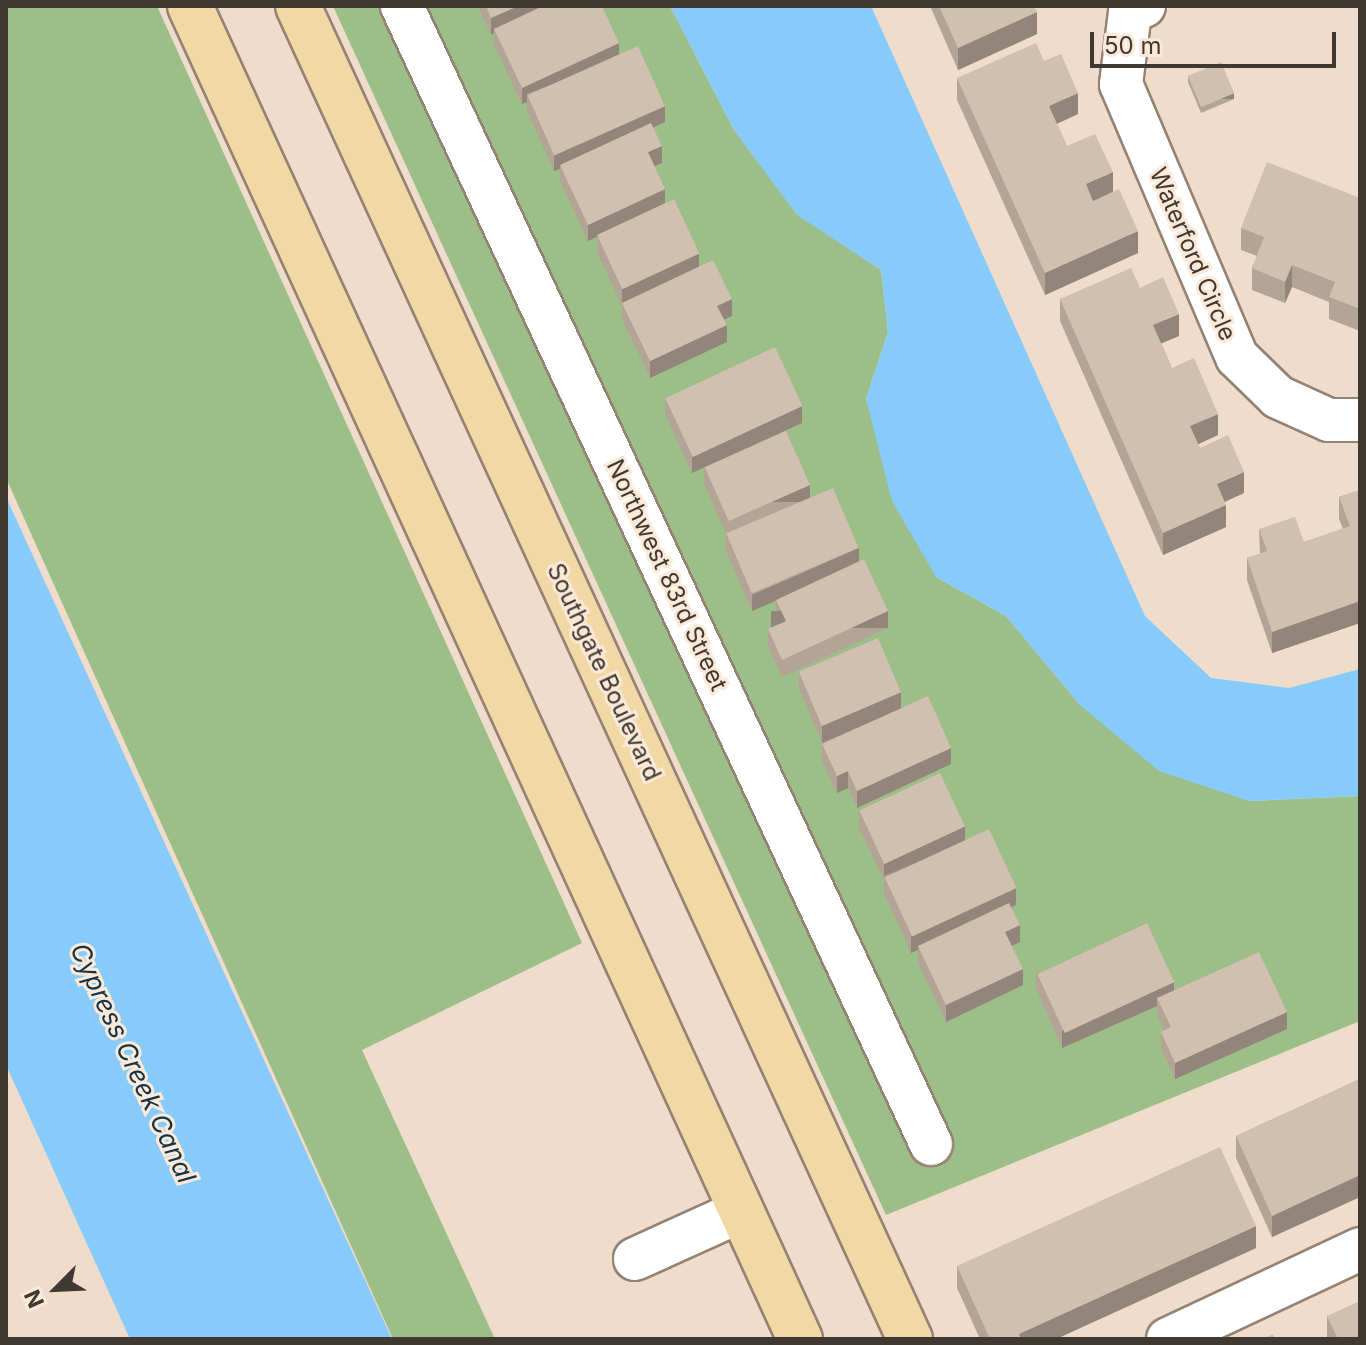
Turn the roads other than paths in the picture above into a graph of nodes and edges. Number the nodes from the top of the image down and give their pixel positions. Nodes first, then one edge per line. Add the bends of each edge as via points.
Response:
1 (190, 6) edge
2 (298, 6) edge
3 (402, 6) edge
4 (1128, 8) edge
5 (1360, 420) edge
6 (931, 1144) dead end
7 (741, 1211) junction
8 (1360, 1249) edge
9 (635, 1259) dead end
10 (800, 1339) edge
11 (910, 1339) edge
12 (1168, 1339) edge

1 - 7 main road
2 - 11 main road, Southgate Boulevard
3 - 6 street, Northwest 83rd Street
4 - 5 street, Waterford Circle via 1121,84 1237,357 1278,397 1329,420
7 - 9 street
7 - 10 main road
8 - 12 street

